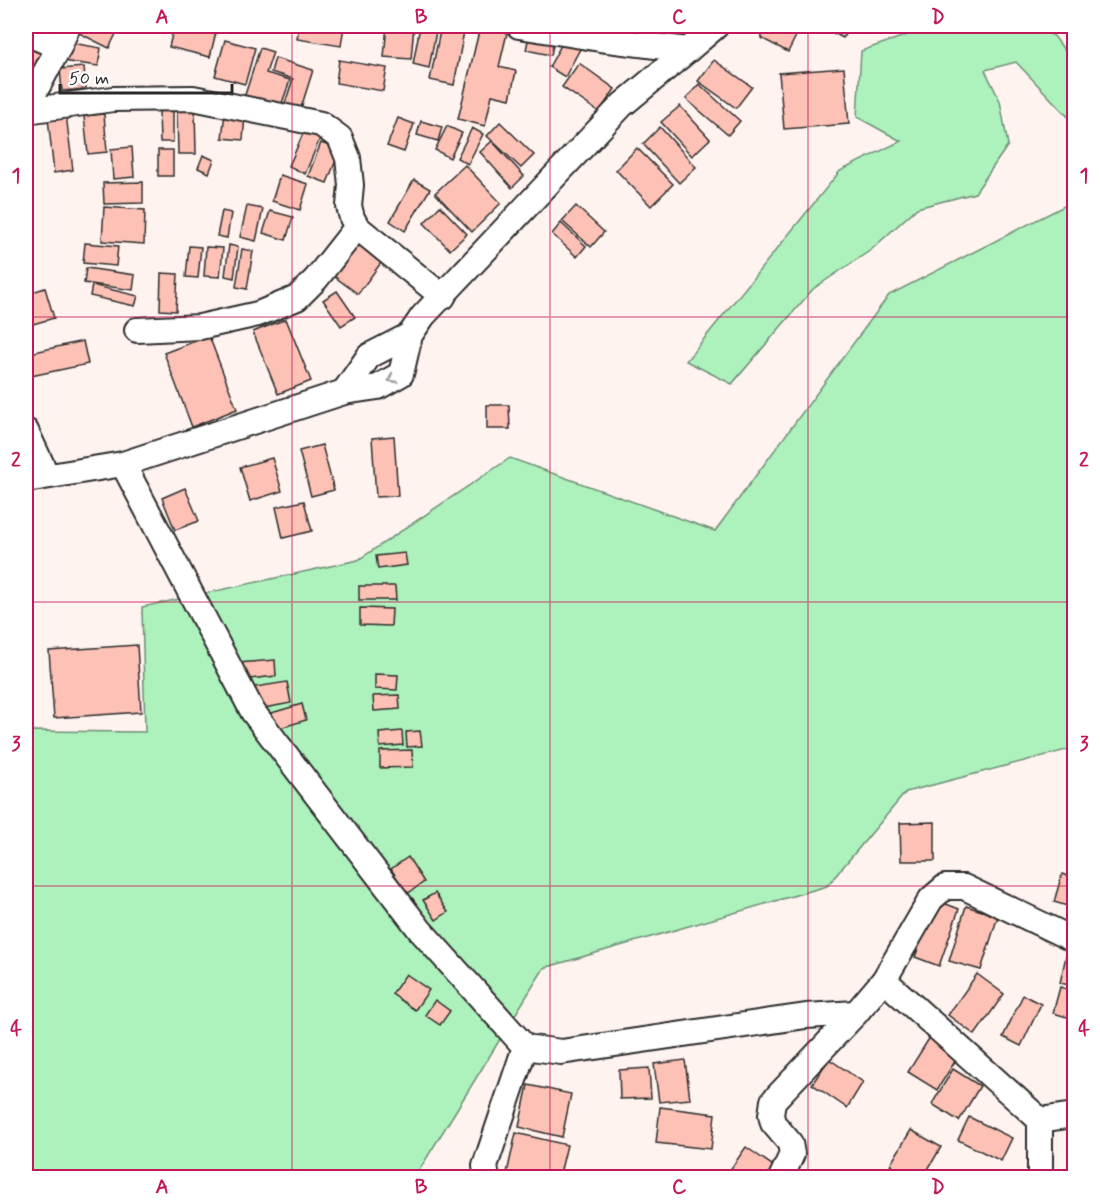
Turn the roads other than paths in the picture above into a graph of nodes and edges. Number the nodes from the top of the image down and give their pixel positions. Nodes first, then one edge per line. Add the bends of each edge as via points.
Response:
1 (519, 26) edge
2 (716, 26) edge
3 (26, 33) edge
4 (64, 36) edge
5 (688, 50) junction
6 (26, 109) edge
7 (357, 227) junction
8 (442, 297) junction
9 (137, 330) dead end
10 (26, 431) edge
11 (123, 464) junction
12 (36, 478) edge
13 (1074, 940) edge
14 (884, 980) junction
15 (856, 1013) junction
16 (525, 1047) junction
17 (1074, 1115) edge
18 (1040, 1120) junction
19 (487, 1178) edge
20 (781, 1178) edge
21 (1040, 1178) edge

1 - 5 street
2 - 5 street
3 - 4 street
4 - 6 street
5 - 8 street via 622,105
6 - 7 street via 113,99 194,98 321,123 340,138 348,158 349,206
7 - 8 street
7 - 9 street via 297,298 258,314 200,327
8 - 11 street via 410,335 401,374 378,387 344,392
10 - 12 street
11 - 12 street
11 - 16 street via 253,712 420,930
13 - 14 street via 964,887 945,887 931,899
14 - 15 street
14 - 18 street
15 - 16 street via 806,1016 561,1052
15 - 20 street via 773,1101 773,1123 790,1143 792,1154
16 - 19 street via 485,1166
17 - 18 street
18 - 21 street

